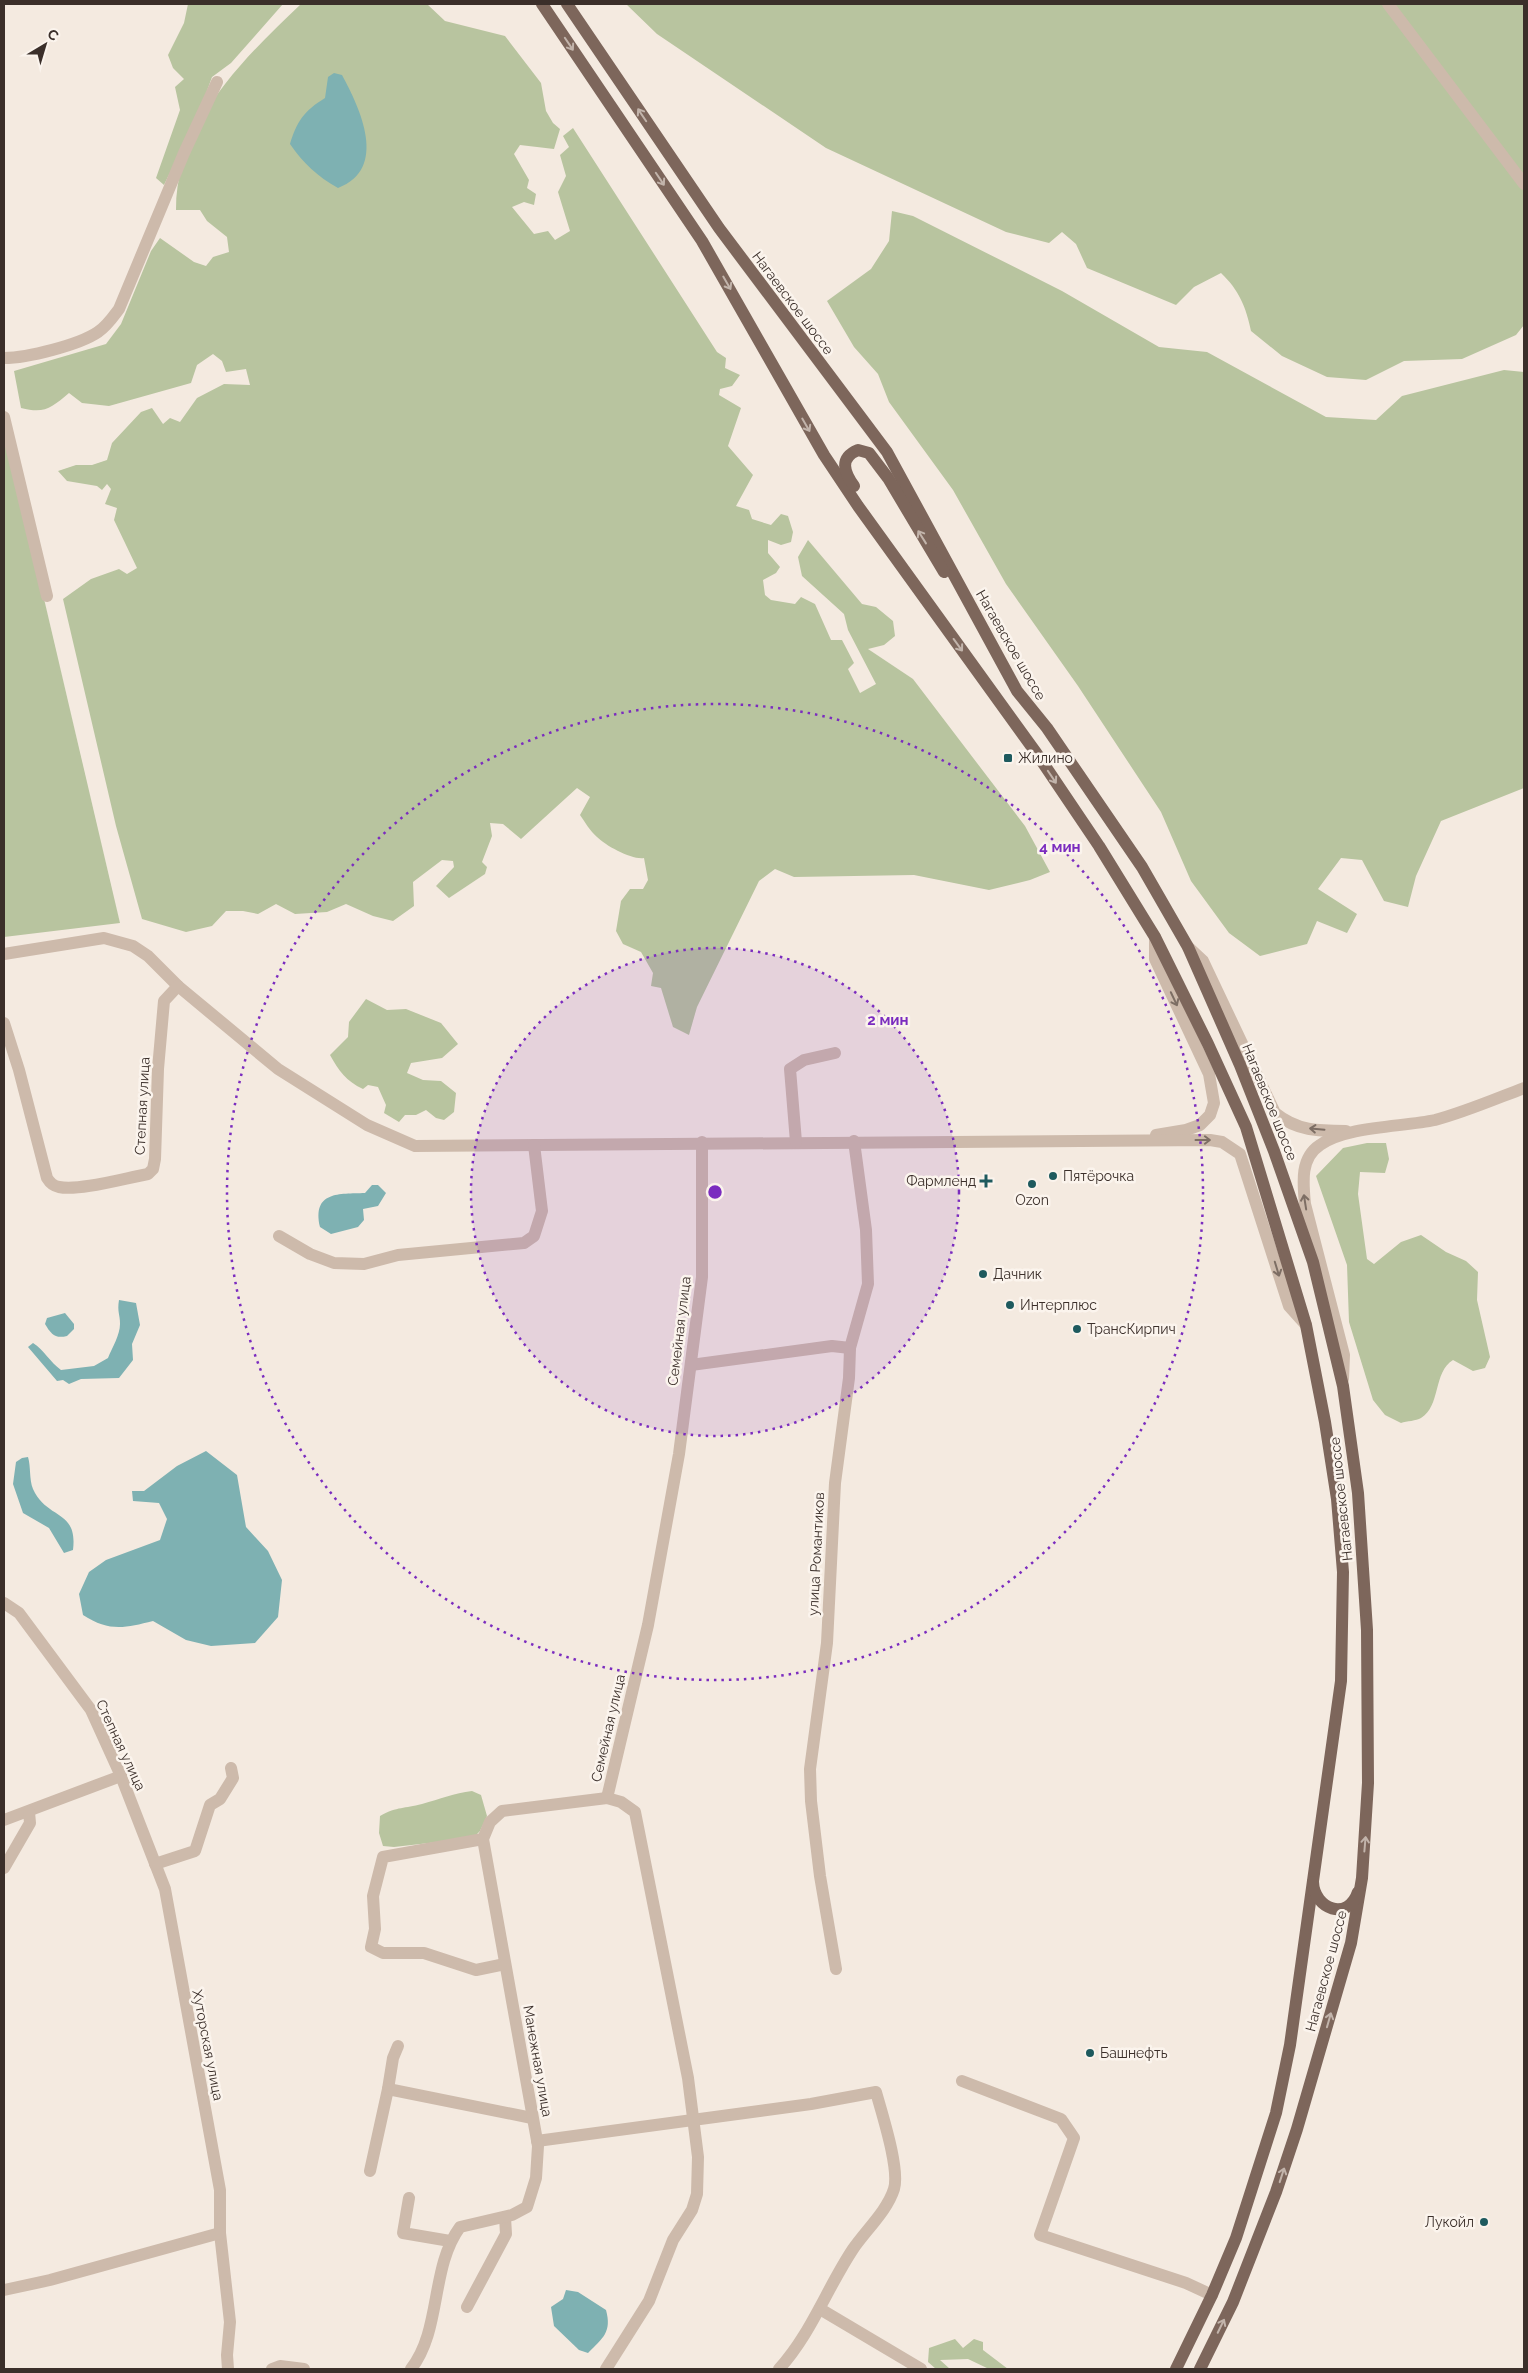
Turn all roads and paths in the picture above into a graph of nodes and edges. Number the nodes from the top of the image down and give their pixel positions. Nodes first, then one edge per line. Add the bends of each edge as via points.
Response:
1 (542, 4) edge
2 (567, 4) edge
3 (1388, 4) edge
4 (217, 82) dead end
5 (1524, 184) edge
6 (4, 358) edge
7 (4, 417) edge
8 (47, 596) dead end
9 (969, 606) junction
10 (946, 628) junction
11 (1155, 936) junction
12 (1188, 947) junction
13 (4, 954) edge
14 (178, 986) junction
15 (4, 1023) edge
16 (834, 1053) dead end
17 (1524, 1088) edge
18 (1366, 1130) junction
19 (1136, 1140) junction
20 (854, 1141) junction
21 (702, 1142) junction
22 (796, 1142) junction
23 (534, 1145) junction
24 (279, 1236) dead end
25 (1306, 1325) junction
26 (850, 1348) junction
27 (691, 1365) junction
28 (1343, 1386) junction
29 (4, 1603) edge
30 (231, 1768) dead end
31 (121, 1776) junction
32 (607, 1798) junction
33 (29, 1812) junction
34 (4, 1820) edge
35 (483, 1839) junction
36 (155, 1864) junction
37 (4, 1868) edge
38 (1313, 1870) junction
39 (1362, 1878) junction
40 (505, 1964) junction
41 (836, 1969) dead end
42 (398, 2046) dead end
43 (962, 2081) dead end
44 (388, 2089) junction
45 (532, 2118) junction
46 (694, 2119) junction
47 (537, 2141) junction
48 (370, 2171) dead end
49 (409, 2198) dead end
50 (505, 2217) junction
51 (220, 2233) junction
52 (450, 2241) junction
53 (4, 2290) edge
54 (1212, 2295) junction
55 (467, 2307) dead end
56 (820, 2309) junction
57 (418, 2366) edge
58 (228, 2369) edge
59 (272, 2369) edge
60 (304, 2369) edge
61 (606, 2369) edge
62 (779, 2369) edge
63 (922, 2369) edge
64 (1176, 2369) edge
65 (1200, 2369) edge

1 -> 10 main road, Нагаевское шоссе via 702,241 824,455
9 -> 2 main road, Нагаевское шоссе via 887,452 719,228
3 - 5 street
4 - 6 street via 123,301 110,320 97,332 72,344
7 - 8 street
9 -> 10 main road via 952,586 877,463 869,453 858,450 852,453 844,465 847,476 936,602
9 - 12 main road, Нагаевское шоссе via 1017,691 1047,728 1142,867
10 -> 11 main road, Нагаевское шоссе via 1083,823
11 -> 19 street via 1155,959 1209,1074 1214,1104 1210,1115 1200,1124
11 - 25 main road, Нагаевское шоссе via 1246,1127
18 -> 12 street via 1304,1128 1288,1123 1275,1113 1203,960
12 - 28 main road, Нагаевское шоссе via 1240,1065 1314,1262
13 - 14 street via 104,938 133,946
14 - 15 street, Степная улица via 164,1001 155,1158 153,1169 148,1174 79,1187 52,1184 47,1178
14 - 23 street via 278,1070 367,1125 415,1146
16 - 22 street via 804,1060 790,1069
17 - 18 street via 1435,1120
28 -> 18 street via 1344,1355 1305,1204 1302,1179 1310,1155 1320,1145 1338,1136
19 - 20 street
19 -> 25 street via 1210,1140 1233,1147 1240,1154 1289,1306
20 - 22 street
20 - 26 street, улица Романтиков via 866,1230 868,1284
21 - 22 street
21 - 23 street
21 - 27 street, Семейная улица via 702,1277
23 - 24 street via 542,1211 534,1236 524,1243 398,1255 364,1264 334,1263
25 - 38 main road, Нагаевское шоссе via 1337,1499 1343,1581 1341,1681
26 - 27 street via 832,1346
26 - 41 street, улица Романтиков via 835,1483 827,1643 810,1769 810,1801
27 - 32 street, Семейная улица via 679,1454 648,1625
39 -> 28 main road, Нагаевское шоссе via 1368,1783 1366,1630 1358,1493
29 - 31 street, Степная улица via 20,1613 91,1710
30 - 36 street via 233,1778 220,1799 210,1805 195,1851
31 - 33 street
31 - 36 street, Степная улица
32 - 35 street via 502,1811 490,1822
32 - 46 street, Семейная улица via 621,1802 635,1812
33 - 34 street
33 - 37 street via 30,1823
35 - 40 street, Манежная улица
35 - 40 street via 383,1857 373,1896 375,1929 371,1947 383,1953 424,1953 476,1970
36 - 51 street, Хуторская улица via 165,1889 214,2154 220,2190
38 - 39 main road via 1316,1896 1335,1909 1344,1909 1352,1904
38 - 54 main road, Нагаевское шоссе via 1280,2094 1249,2200
65 -> 39 main road, Нагаевское шоссе via 1246,2268 1297,2129 1351,1943
40 - 45 street, Манежная улица
42 - 44 street
43 - 54 street via 1061,2119 1074,2138 1040,2235 1186,2283
44 - 45 street
44 - 48 street
45 - 47 street, Манежная улица
46 - 47 street
46 - 56 street via 876,2092 894,2171 894,2188 852,2250
46 - 61 street, Семейная улица via 698,2157 697,2194 692,2210 673,2240 649,2301
47 - 50 street, Манежная улица via 536,2178 527,2207
49 - 52 street via 403,2233
50 - 52 street, Манежная улица via 460,2227
50 - 55 street via 506,2234
51 - 53 street
51 - 58 street, Хуторская улица via 230,2322
52 - 57 street
54 - 64 main road, Нагаевское шоссе
56 - 62 street
56 - 63 street
59 - 60 street via 280,2366

